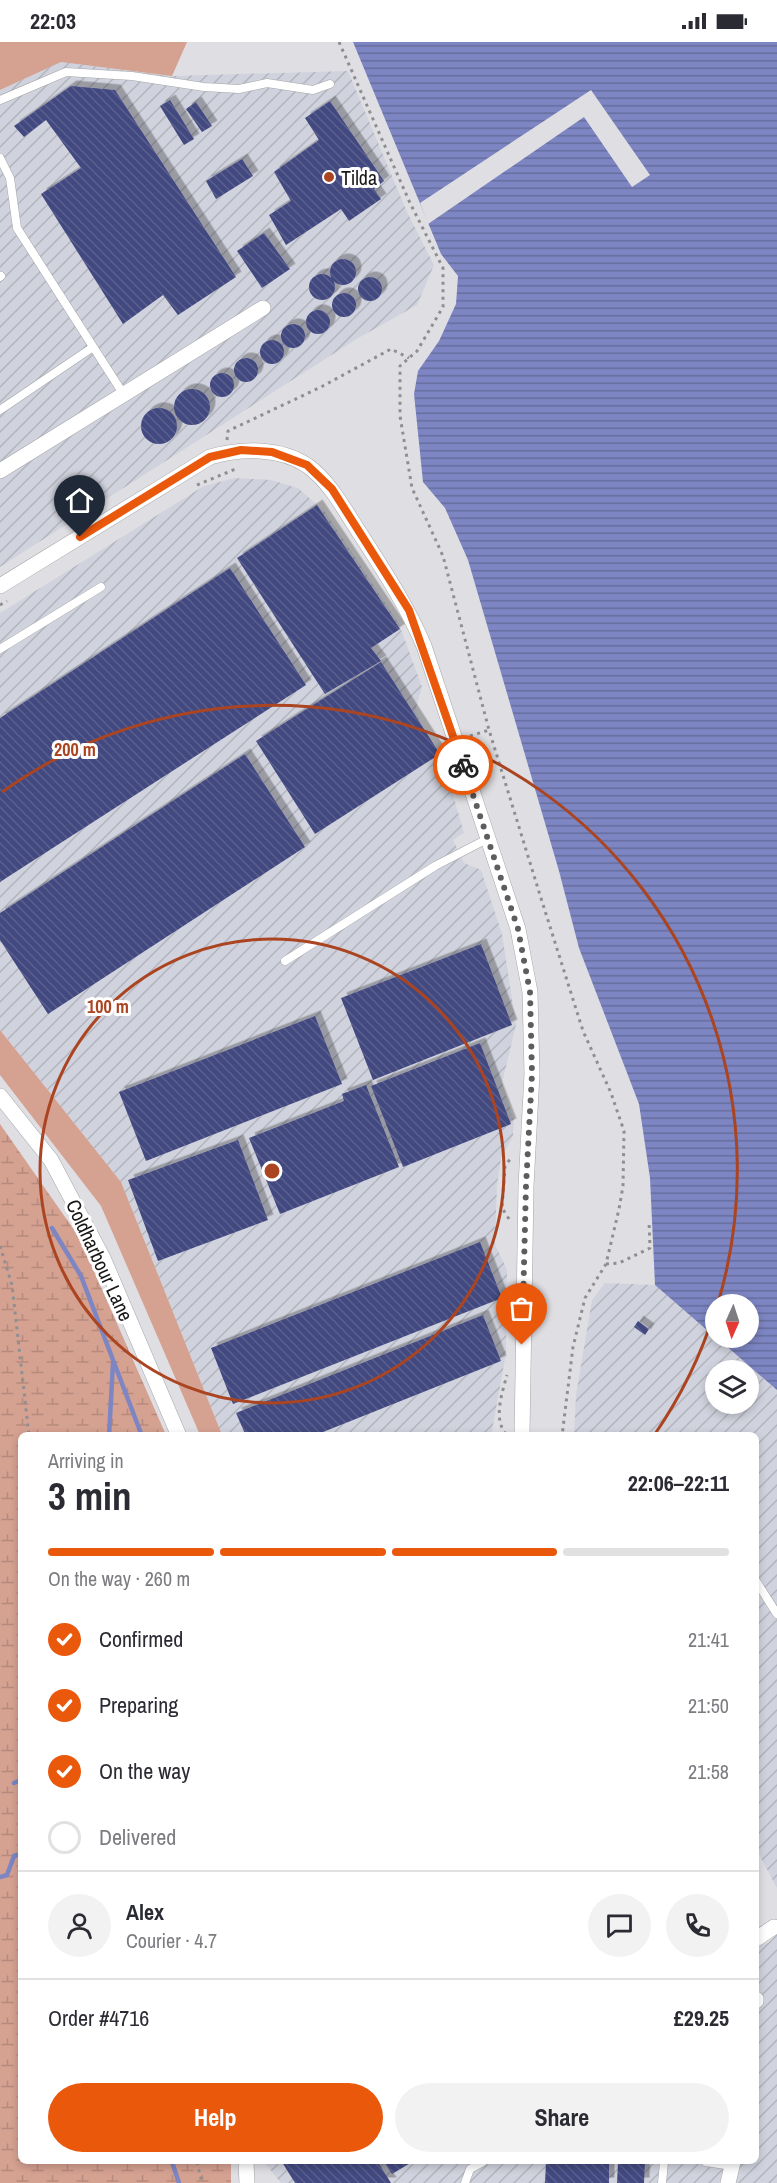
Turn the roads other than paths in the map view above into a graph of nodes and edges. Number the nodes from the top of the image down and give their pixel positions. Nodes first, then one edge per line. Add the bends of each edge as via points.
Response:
1 (330, 84) dead end
2 (0, 100) edge
3 (0, 158) edge
4 (263, 308) dead end
5 (93, 347) junction
6 (124, 394) junction
7 (0, 410) edge
8 (0, 471) edge
9 (0, 586) edge
10 (101, 587) dead end
11 (0, 649) edge
12 (489, 838) junction
13 (285, 961) dead end
14 (0, 1096) edge
15 (177, 1432) edge
16 (522, 1432) edge
17 (759, 1586) edge
18 (777, 1614) edge
19 (775, 1925) edge
20 (759, 1937) edge
21 (246, 2164) edge
22 (479, 2164) edge
23 (664, 2164) edge
24 (732, 2164) edge
25 (247, 2183) edge
26 (465, 2183) edge
27 (662, 2183) edge
28 (728, 2183) edge

1 - 2 lane via 313,90 267,83 239,89 66,72
3 - 5 lane via 10,178 17,228
4 - 6 street
5 - 6 lane
5 - 7 lane
6 - 8 street
9 - 12 street via 210,457 227,452 272,452 307,465 332,489 409,610
10 - 11 lane
12 - 13 lane via 435,866
12 - 16 street via 522,945 531,1018
14 - 15 street, Coldharbour Lane via 51,1160 103,1258
17 - 18 lane
19 - 20 street
21 - 25 street
22 - 26 lane via 470,2169
23 - 27 lane
24 - 28 street

